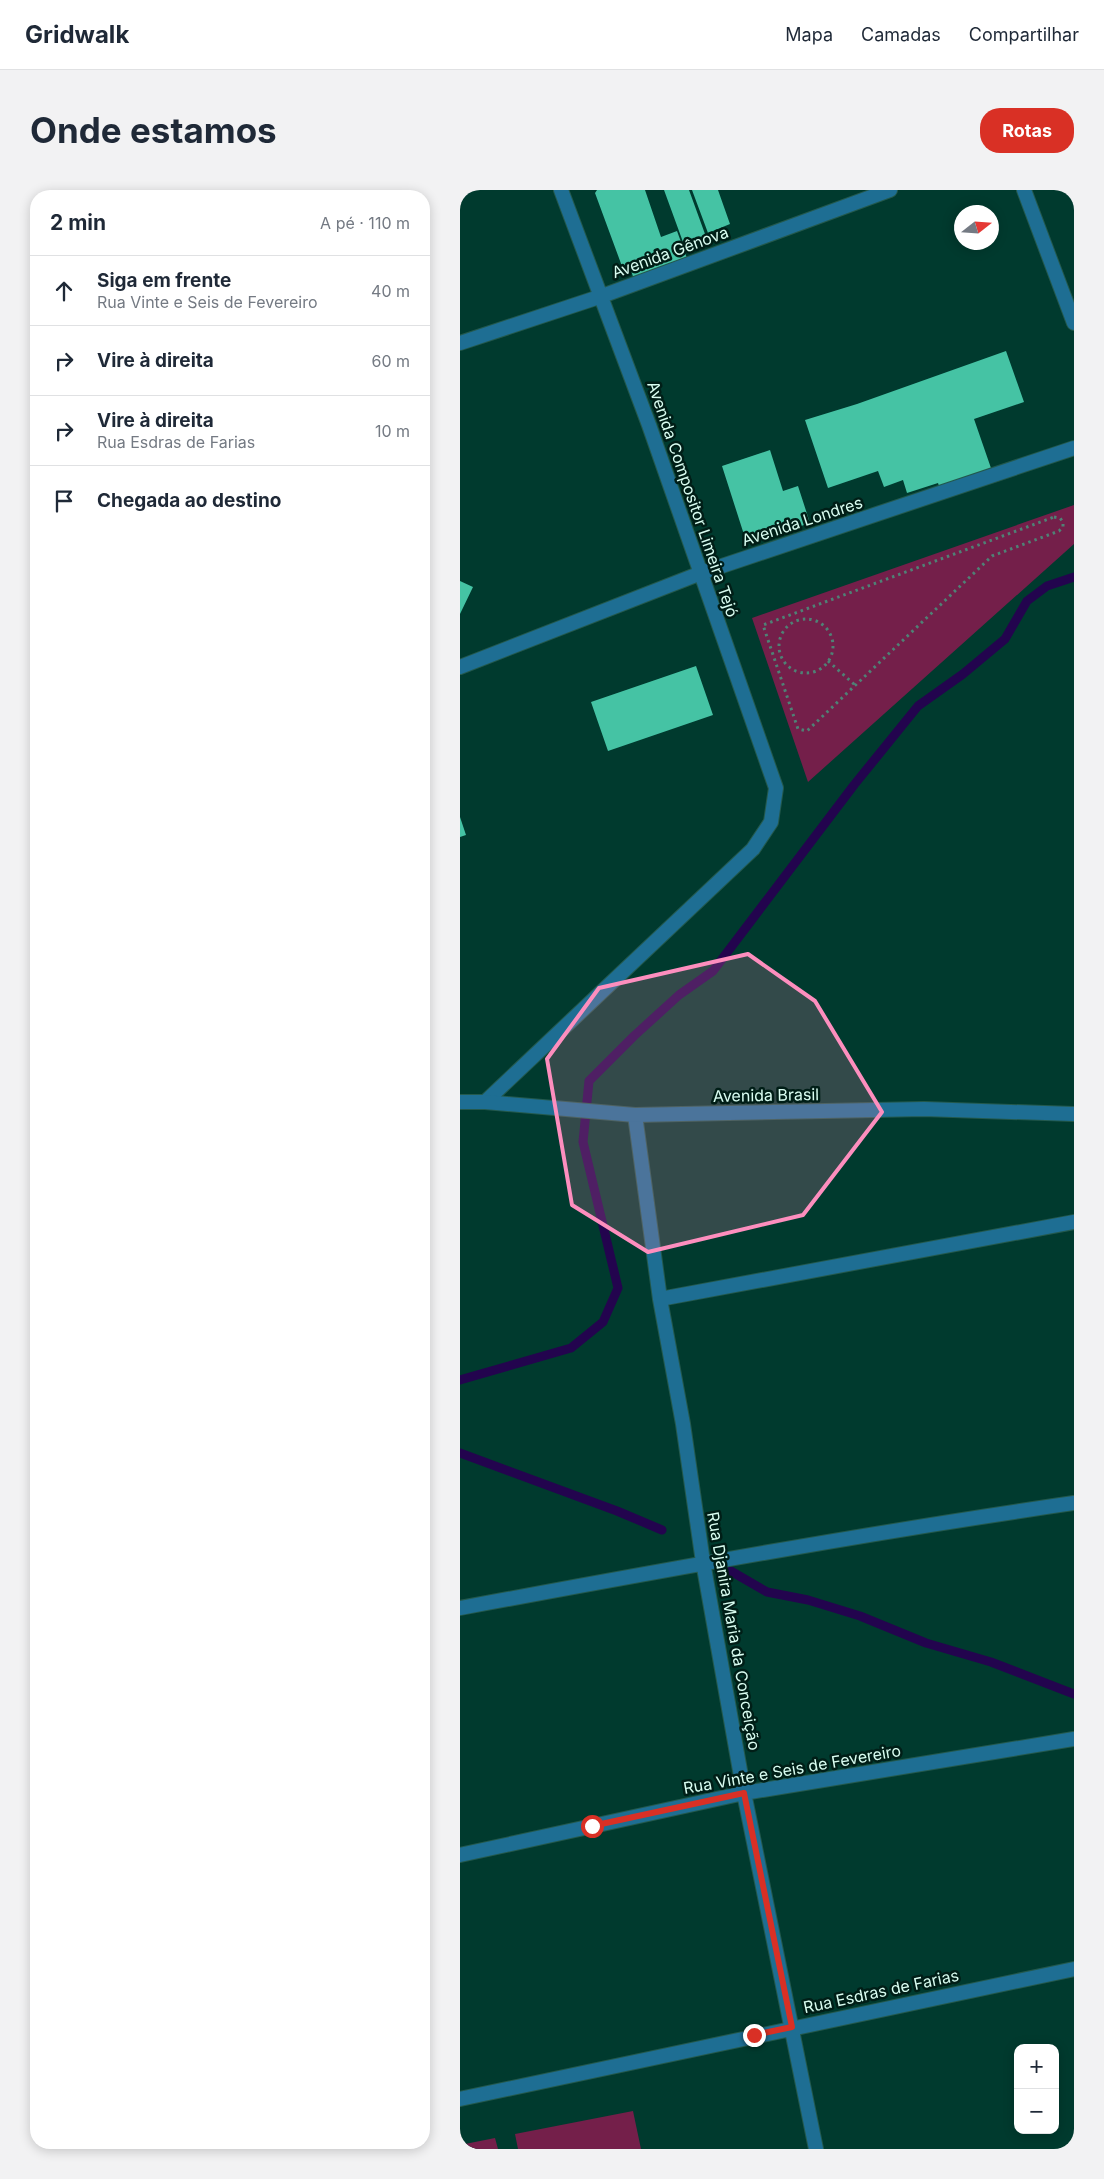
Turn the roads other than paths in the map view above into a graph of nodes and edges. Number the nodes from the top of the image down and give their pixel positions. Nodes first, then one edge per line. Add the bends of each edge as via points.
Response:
1 (561, 190) edge
2 (890, 190) edge
3 (1024, 190) edge
4 (602, 296) junction
5 (1074, 323) edge
6 (460, 343) edge
7 (1074, 448) edge
8 (701, 573) junction
9 (460, 667) edge
10 (460, 1102) edge
11 (485, 1102) junction
12 (1074, 1114) edge
13 (635, 1115) junction
14 (1074, 1222) edge
15 (660, 1299) junction
16 (1074, 1503) edge
17 (703, 1562) junction
18 (460, 1608) edge
19 (1074, 1739) edge
20 (744, 1793) junction
21 (460, 1854) edge
22 (1074, 1969) edge
23 (792, 2027) junction
24 (460, 2100) edge
25 (816, 2149) edge

1 - 4 street, Avenida Compositor Limeira Tejó
2 - 4 street, Avenida Gênova
3 - 5 street
4 - 6 street, Avenida Gênova
4 - 8 street, Avenida Compositor Limeira Tejó
7 - 8 street, Avenida Londres
8 - 9 street, Avenida Londres
8 - 11 street, Avenida Compositor Limeira Tejó via 776,788 771,822 753,849
10 - 11 street, Avenida Brasil
11 - 13 street, Avenida Brasil
12 - 13 street, Avenida Brasil via 924,1109
13 - 15 street, Rua Djanira Maria da Conceição
14 - 15 street
15 - 17 street, Rua Djanira Maria da Conceição via 683,1424
16 - 17 street
17 - 18 street
17 - 20 street, Rua Djanira Maria da Conceição
19 - 20 street, Rua Vinte e Seis de Fevereiro
20 - 21 street, Rua Vinte e Seis de Fevereiro
20 - 23 street, Rua Djanira Maria da Conceição
22 - 23 street, Rua Esdras de Farias
23 - 24 street, Rua Esdras de Farias
23 - 25 street, Rua Djanira Maria da Conceição

